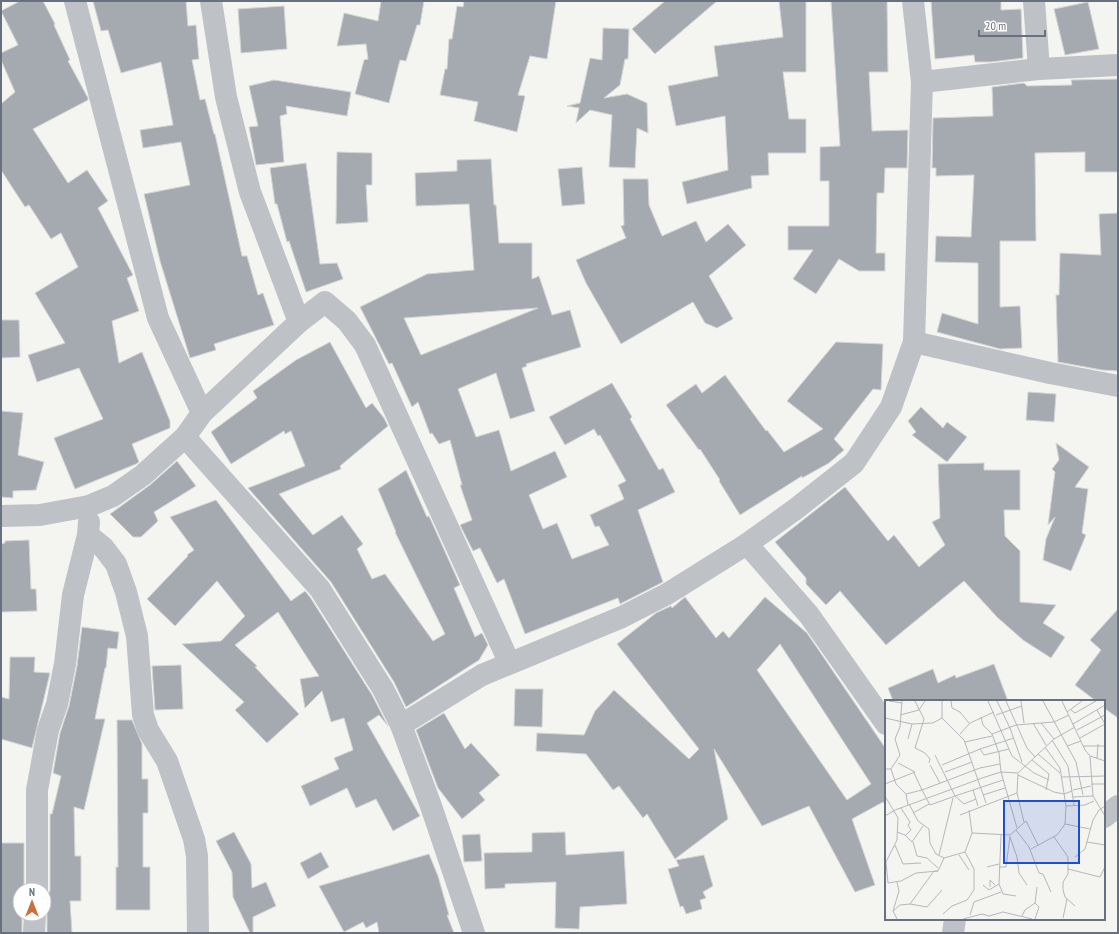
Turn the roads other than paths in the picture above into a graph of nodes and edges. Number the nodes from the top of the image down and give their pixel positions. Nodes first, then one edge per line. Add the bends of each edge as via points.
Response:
1 (75, 1) edge
2 (212, 1) edge
3 (913, 1) edge
4 (1034, 1) edge
5 (1118, 65) edge
6 (1039, 69) junction
7 (922, 82) junction
8 (299, 322) junction
9 (914, 342) junction
10 (1118, 386) edge
11 (202, 413) junction
12 (185, 437) junction
13 (89, 506) junction
14 (1, 516) edge
15 (88, 535) junction
16 (746, 544) junction
17 (509, 662) junction
18 (885, 723) edge
19 (401, 725) junction
20 (1118, 806) edge
21 (1105, 816) edge
22 (37, 882) edge
23 (955, 920) edge
24 (35, 922) edge
25 (34, 933) edge
26 (198, 933) edge
27 (474, 933) edge
28 (953, 933) edge

1 - 11 street via 158,318
2 - 8 street via 226,97 250,192
3 - 7 street
4 - 6 street
5 - 6 street
6 - 7 street
7 - 9 street
8 - 11 street
8 - 17 street via 325,302 347,321 366,345
9 - 10 street
9 - 16 street via 891,407 854,463
11 - 12 street
12 - 13 street via 143,475 113,496
12 - 19 street via 320,589 383,689
13 - 14 street via 40,515
13 - 15 street
15 - 22 street via 77,576 65,664 57,704 48,730 37,790
15 - 26 street via 103,547 116,564 137,636 143,715 148,730 167,761 194,839 197,856
16 - 17 street via 673,590 622,617
16 - 18 street via 809,615
17 - 19 street via 482,675
19 - 27 street
20 - 21 street
23 - 28 street
24 - 25 street

